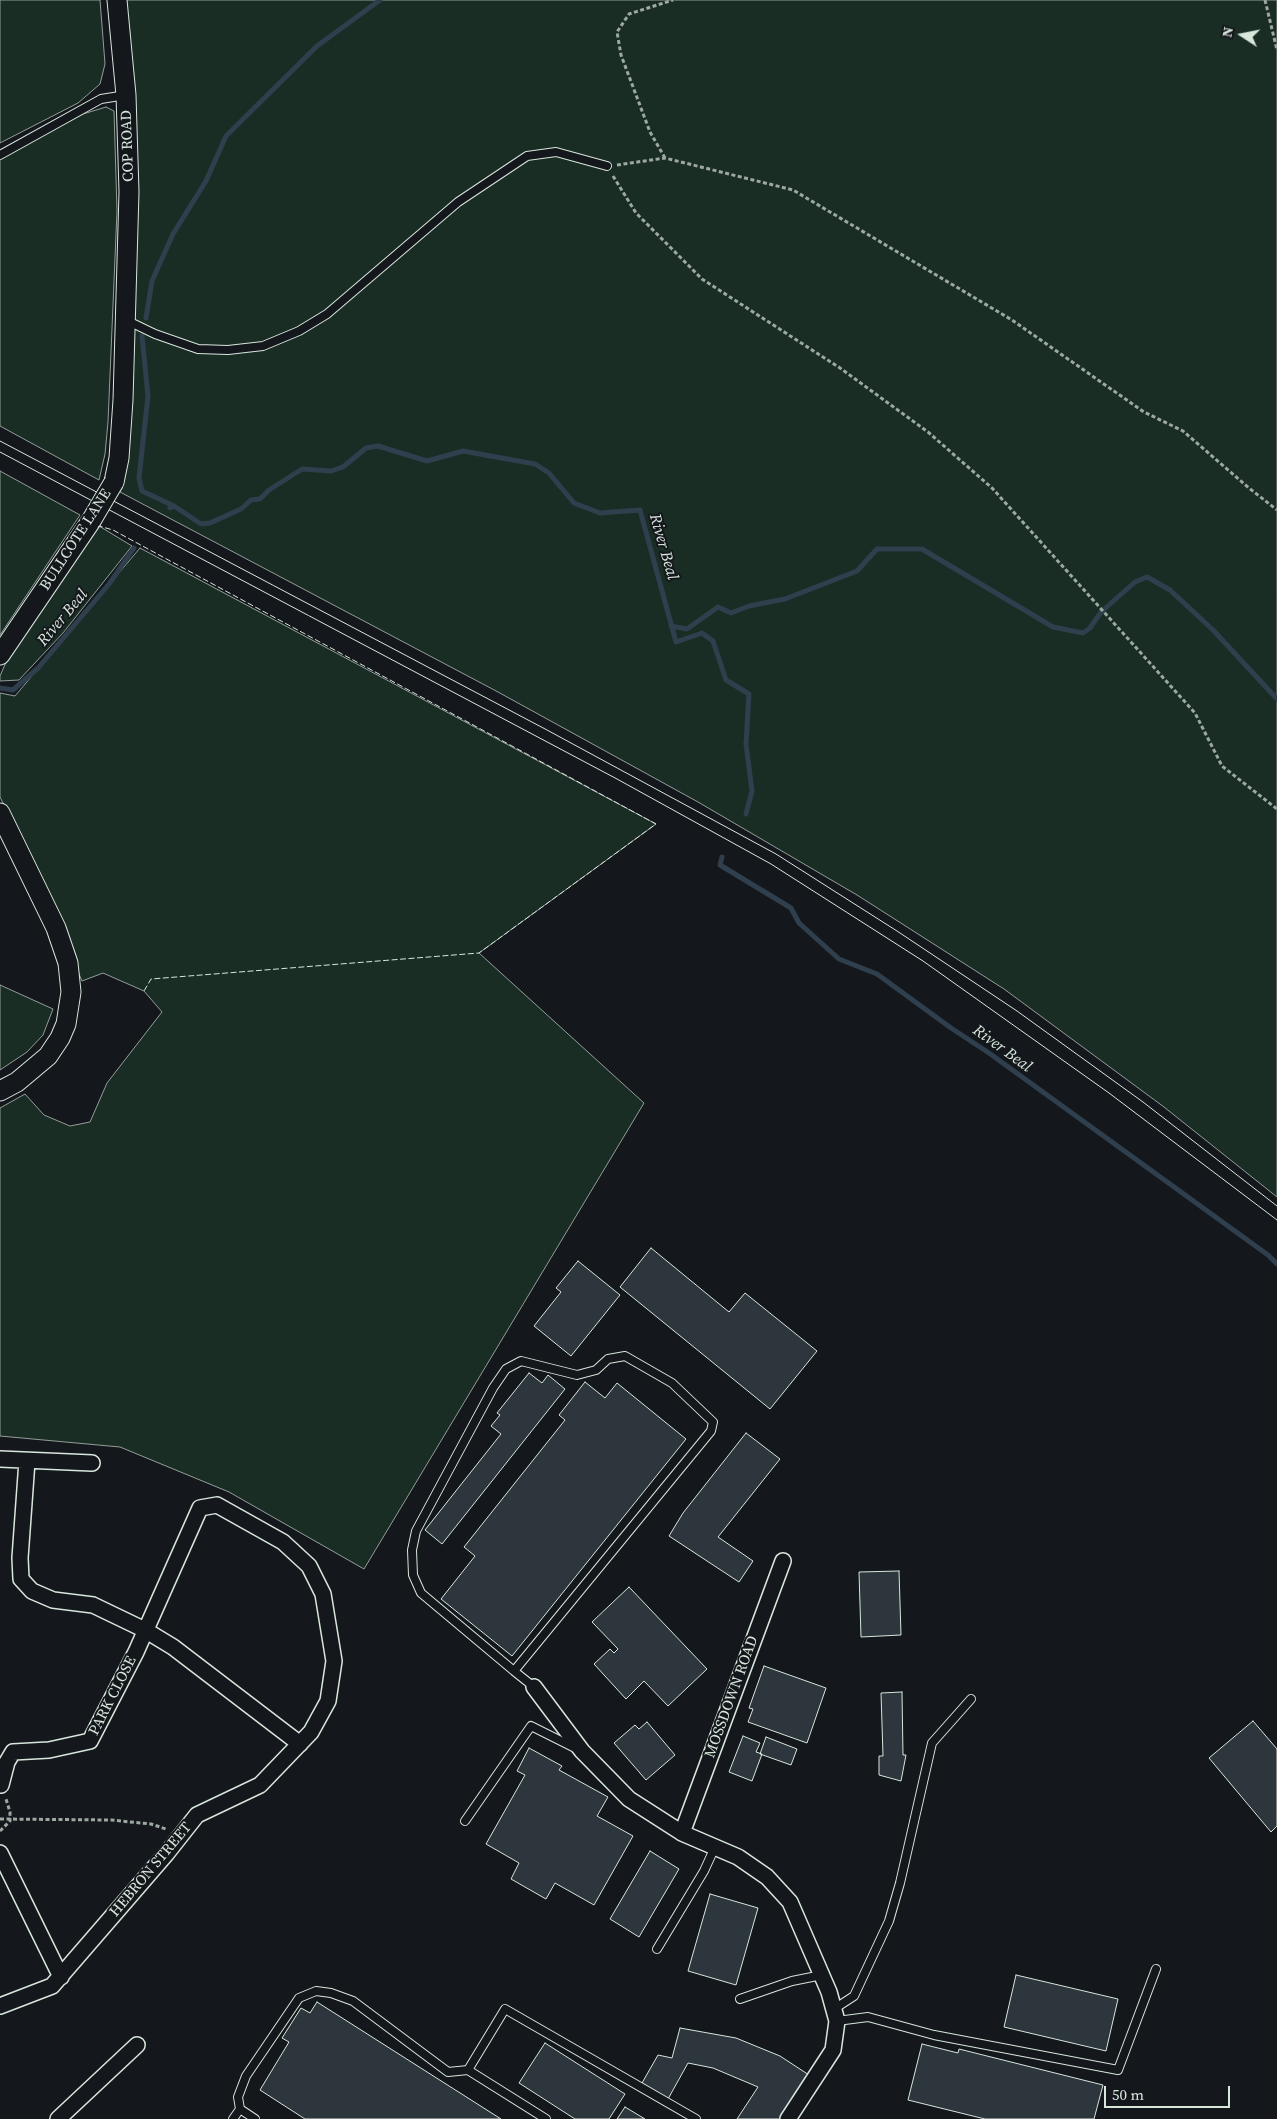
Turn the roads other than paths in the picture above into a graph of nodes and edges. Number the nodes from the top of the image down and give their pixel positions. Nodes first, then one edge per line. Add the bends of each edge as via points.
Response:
1 (117, 0) edge
2 (126, 95) junction
3 (0, 155) edge
4 (607, 166) road end
5 (126, 293) joint
6 (126, 320) junction
7 (0, 655) edge
8 (0, 813) edge
9 (0, 1091) edge
10 (0, 1459) edge
11 (26, 1461) junction
12 (92, 1463) dead end
13 (783, 1561) dead end
14 (145, 1630) junction
15 (514, 1671) junction
16 (534, 1687) joint
17 (971, 1698) dead end
18 (300, 1744) junction
19 (582, 1751) junction
20 (1, 1785) edge
21 (465, 1821) dead end
22 (682, 1834) junction
23 (716, 1847) junction
24 (0, 1853) edge
25 (657, 1949) dead end
26 (1156, 1969) dead end
27 (822, 1975) junction
28 (61, 1977) junction
29 (740, 1998) dead end
30 (0, 2006) edge
31 (836, 2015) junction
32 (137, 2045) dead end
33 (468, 2070) junction
34 (240, 2109) junction
35 (58, 2119) edge
36 (233, 2119) edge
37 (255, 2119) edge
38 (546, 2119) edge
39 (696, 2119) edge
40 (788, 2119) edge

1 - 2 street, COP ROAD
2 - 3 lane via 102,99
2 - 5 street, COP ROAD via 129,192
4 - 6 lane via 556,152 527,156 458,202 327,314 300,331 263,346 198,349
5 - 6 street, BULLCOTE LANE
6 - 7 street, BULLCOTE LANE, bridge via 121,438 114,482
8 - 9 street via 56,928 68,963 71,992 66,1024 48,1056 17,1082
10 - 11 street
11 - 12 street
11 - 14 street via 21,1578 32,1591 53,1600 93,1604
13 - 22 street, MOSSDOWN ROAD
14 - 18 street via 173,1647
14 - 18 street, HEBRON STREET via 200,1508 217,1505 282,1542 308,1566 323,1594 334,1660 328,1701 311,1732
14 - 20 street, PARK CLOSE via 90,1741 49,1750 13,1752
15 - 15 lane via 422,1593 413,1574 412,1550 416,1531 506,1369 521,1361 577,1375 596,1370 608,1359 625,1356 672,1384 713,1422 711,1431
15 - 16 lane
16 - 19 street
17 - 31 lane via 932,1744 889,1921 854,1996
18 - 28 street, HEBRON STREET via 260,1785 197,1815
19 - 21 lane via 531,1726
19 - 22 street via 629,1799
22 - 23 street
23 - 25 lane
23 - 27 street via 738,1857 767,1877 790,1902
24 - 28 street
26 - 31 lane via 1118,2070 934,2034 868,2017
27 - 29 lane
27 - 31 street
28 - 30 street, HEBRON STREET via 52,1986
31 - 40 street via 833,2050
32 - 35 street
33 - 34 lane via 448,2072 353,2001 316,1991 299,1998 246,2076 238,2097
33 - 38 lane
33 - 39 lane via 505,2009
34 - 36 lane
34 - 37 lane

